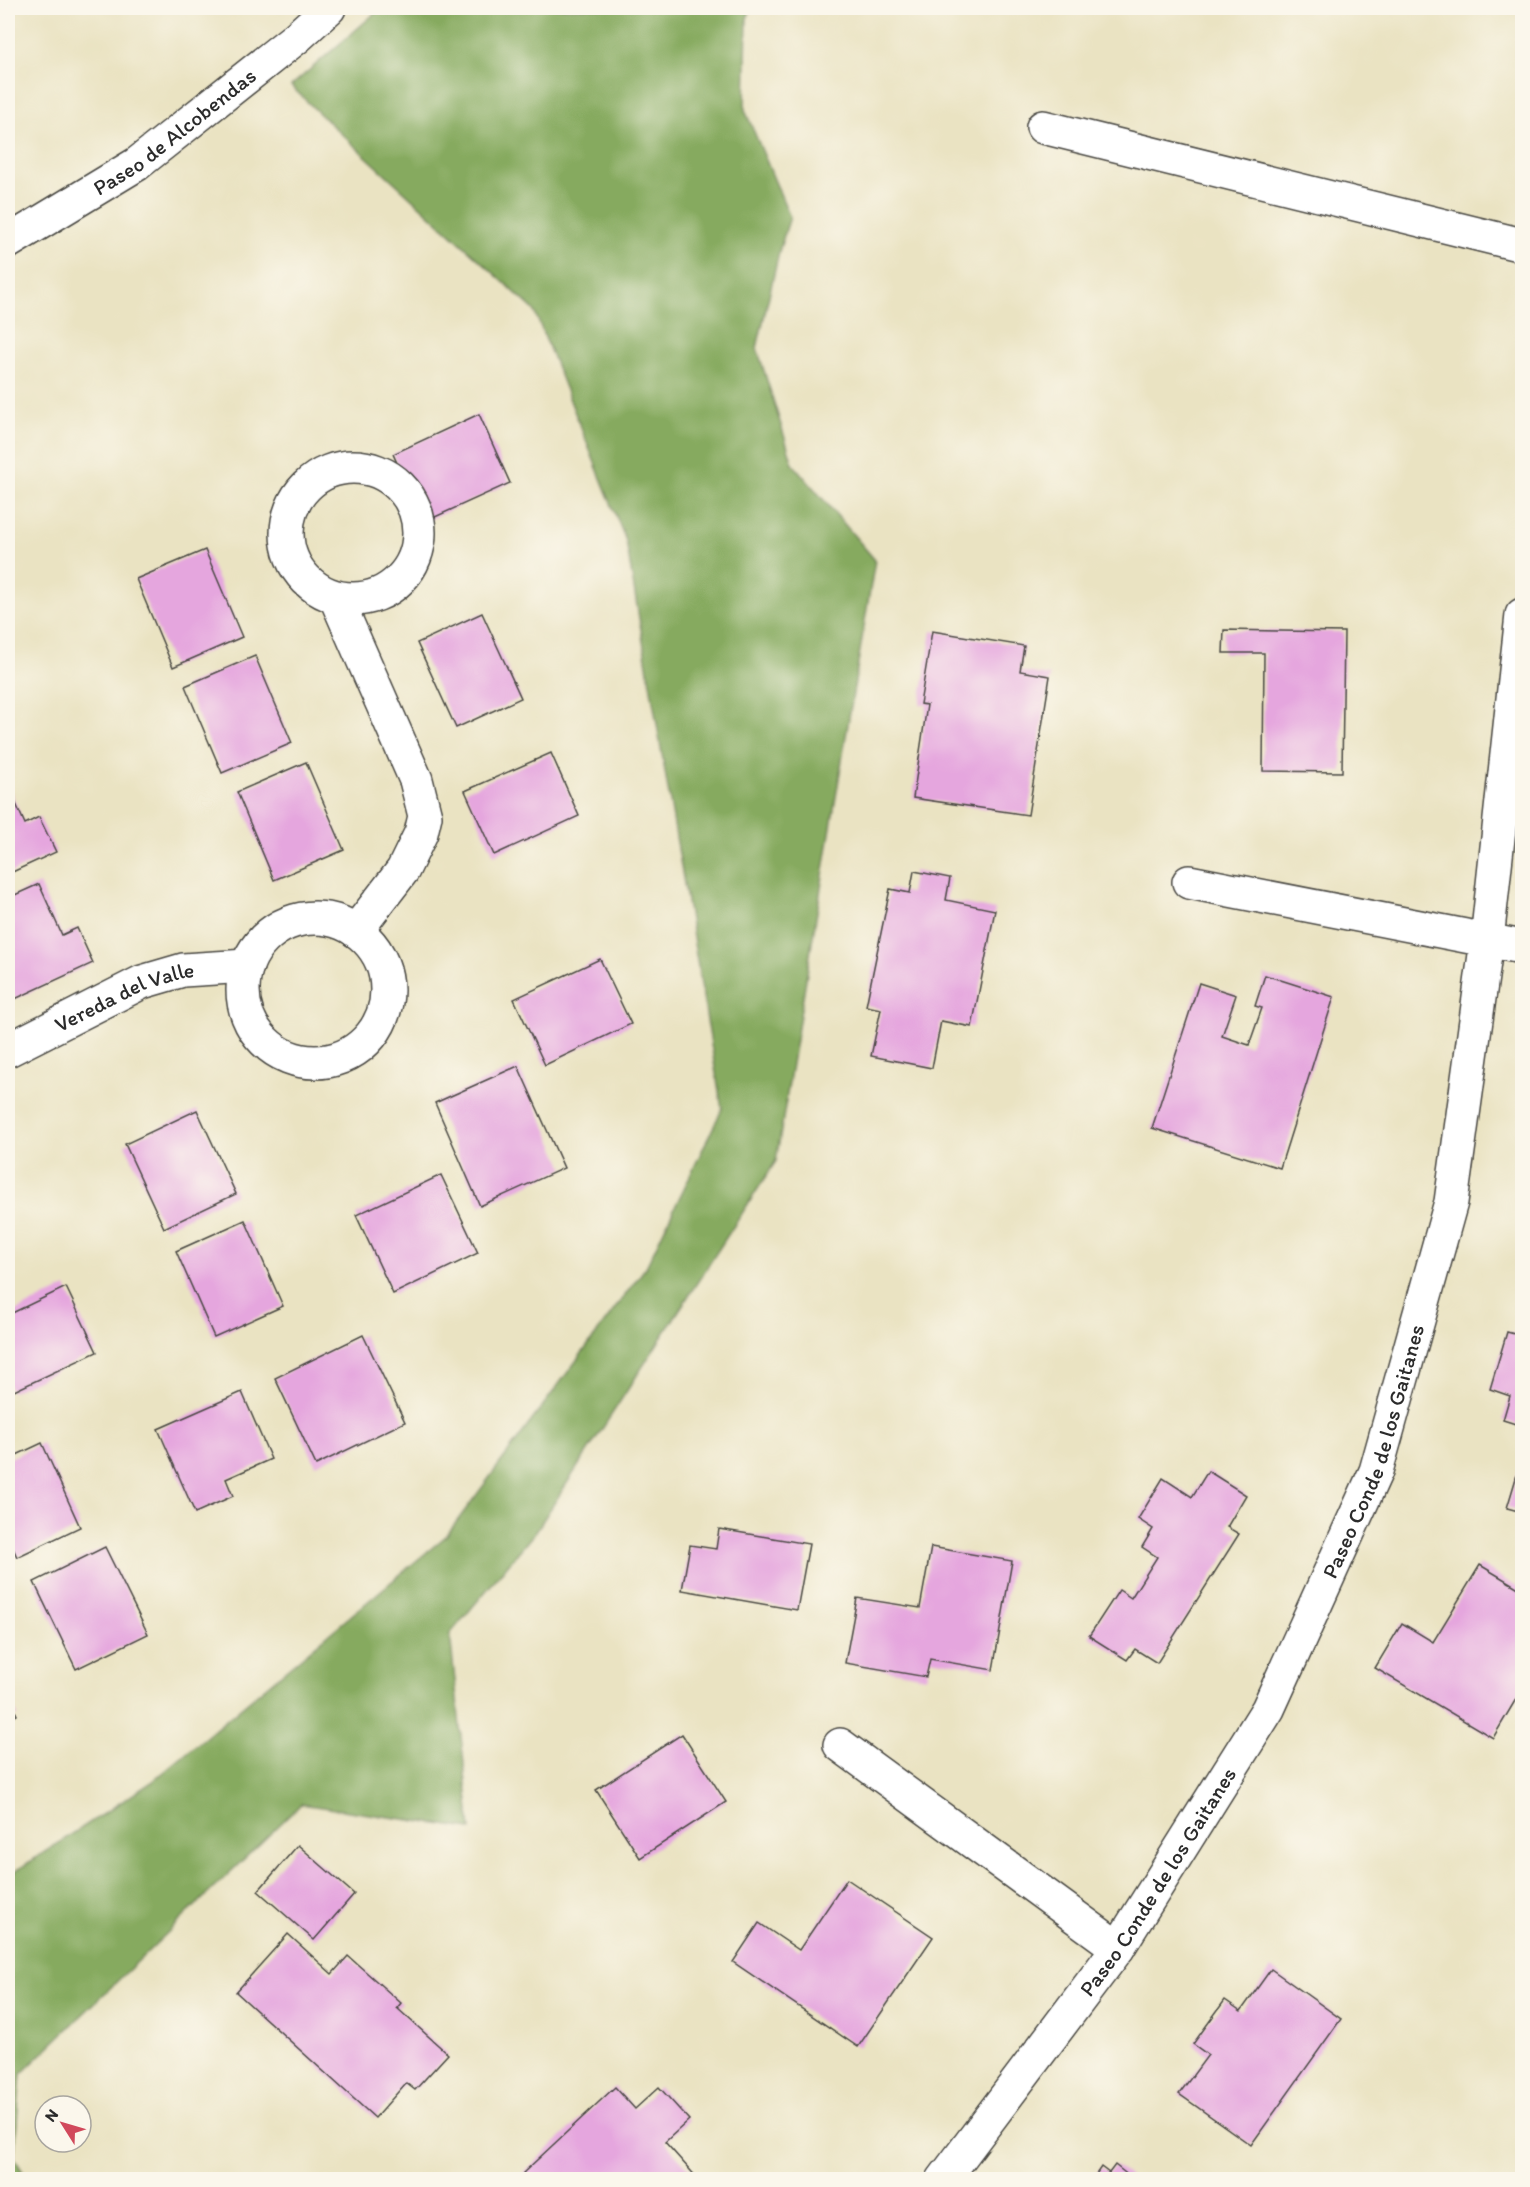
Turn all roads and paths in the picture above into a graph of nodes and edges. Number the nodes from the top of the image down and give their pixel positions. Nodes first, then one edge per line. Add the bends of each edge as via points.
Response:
1 (328, 8) edge
2 (1043, 127) dead end
3 (8, 243) edge
4 (1522, 245) edge
5 (336, 598) junction
6 (1522, 615) edge
7 (1189, 882) dead end
8 (356, 931) junction
9 (1487, 940) junction
10 (1522, 947) edge
11 (247, 966) junction
12 (8, 1050) edge
13 (840, 1745) dead end
14 (1118, 1948) junction
15 (943, 2180) edge

1 - 3 street, Paseo de Alcobendas via 137,164
2 - 4 street
5 - 5 street via 363,599 387,590 407,572 418,549 419,523 411,498 393,478 369,467 343,466 318,475 299,493 288,516 287,543 296,568 313,587
5 - 8 street via 416,780 425,816 403,870
6 - 9 street, Paseo Conde de los Gaitanes
7 - 9 street
8 - 11 street via 340,921 312,918 284,924 262,942
8 - 11 street via 381,958 388,986 384,1014 369,1038 347,1056 320,1063 291,1059 267,1044 250,1021 243,994
9 - 10 street
9 - 14 street, Paseo Conde de los Gaitanes via 1451,1202 1376,1471 1268,1709
11 - 12 street, Vereda del Valle via 183,970 142,982
13 - 14 street
14 - 15 street, Paseo Conde de los Gaitanes

